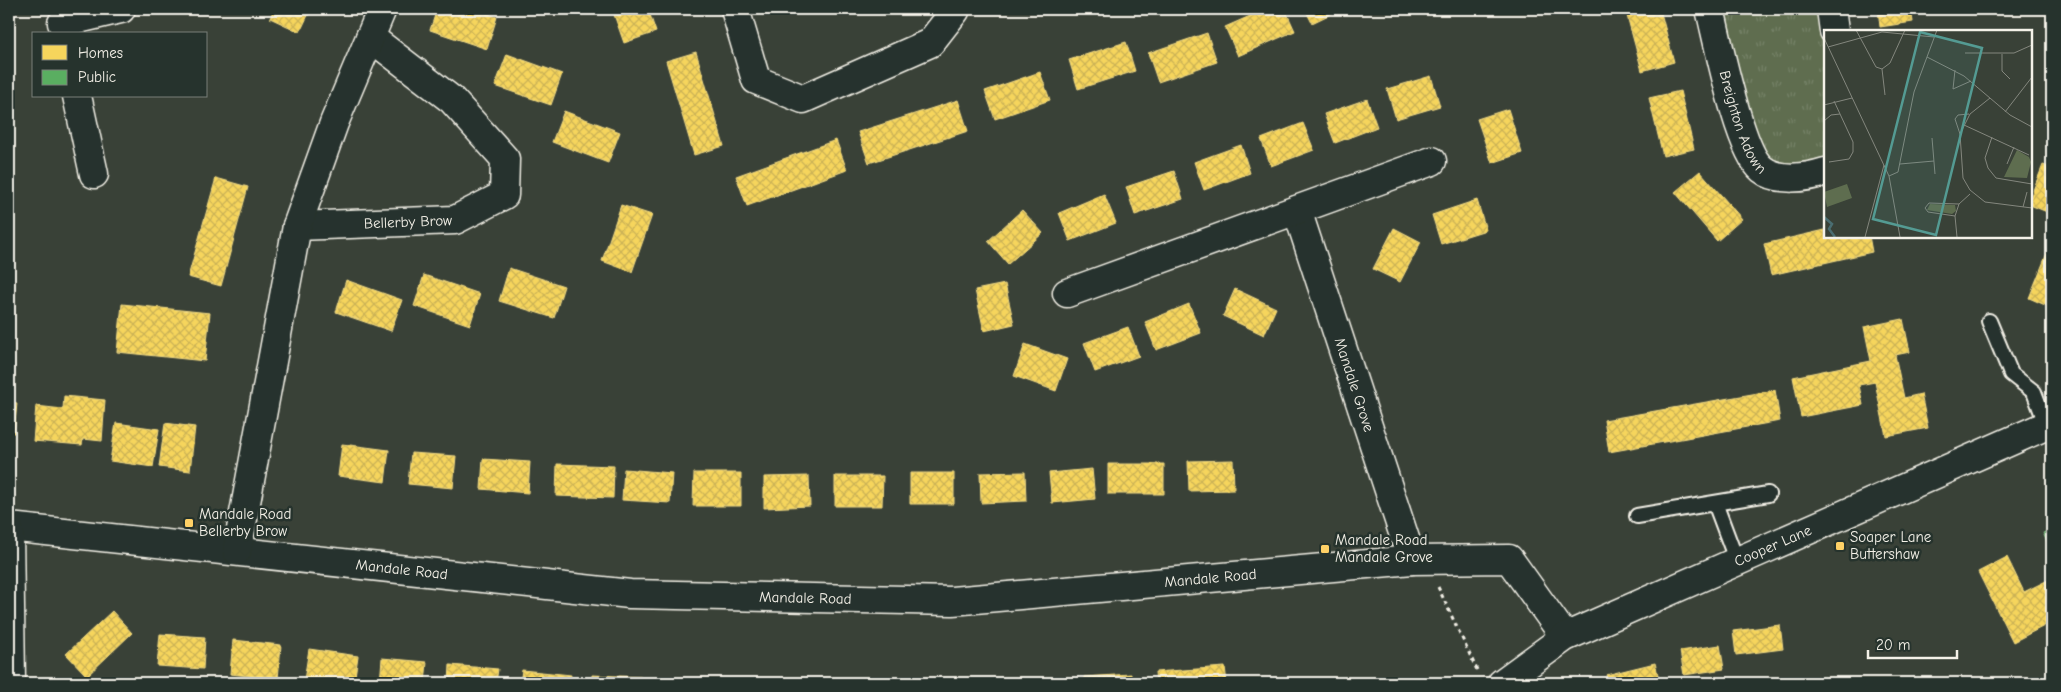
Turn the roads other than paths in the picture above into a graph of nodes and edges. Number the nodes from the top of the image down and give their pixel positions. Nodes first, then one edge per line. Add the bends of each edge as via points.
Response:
1 (121, 9) edge
2 (382, 9) edge
3 (735, 9) edge
4 (1710, 9) edge
5 (1831, 9) edge
6 (952, 10) edge
7 (61, 22) edge
8 (1834, 30) edge
9 (370, 37) junction
10 (77, 98) edge
11 (1432, 161) dead end
12 (1824, 172) edge
13 (94, 174) dead end
14 (1297, 210) junction
15 (298, 226) junction
16 (1067, 294) dead end
17 (1989, 321) dead end
18 (2049, 424) edge
19 (1768, 494) dead end
20 (1715, 503) junction
21 (1637, 516) dead end
22 (9, 529) edge
23 (236, 551) junction
24 (1424, 560) junction
25 (1737, 562) junction
26 (1565, 637) junction
27 (12, 683) edge
28 (1502, 683) edge

1 - 7 street
2 - 9 street
3 - 6 street via 756,80 803,99 930,43
4 - 12 street, Breighton Adown via 1750,155 1762,169 1777,176 1807,178
5 - 8 street
9 - 15 street via 334,123
9 - 15 street, Bellerby Brow via 452,100 505,159 504,195 455,220
10 - 13 street
11 - 14 street
14 - 16 street
14 - 24 street, Mandale Grove
15 - 23 street
17 - 18 lane via 2011,374 2034,392
18 - 25 street, Cooper Lane
19 - 20 lane
20 - 21 lane
20 - 25 lane
22 - 23 street, Mandale Road
22 - 27 street
23 - 24 street, Mandale Road via 630,594 952,601
24 - 26 street, Mandale Road via 1509,559
25 - 26 street, Cooper Lane
26 - 28 street, Cooper Lane

